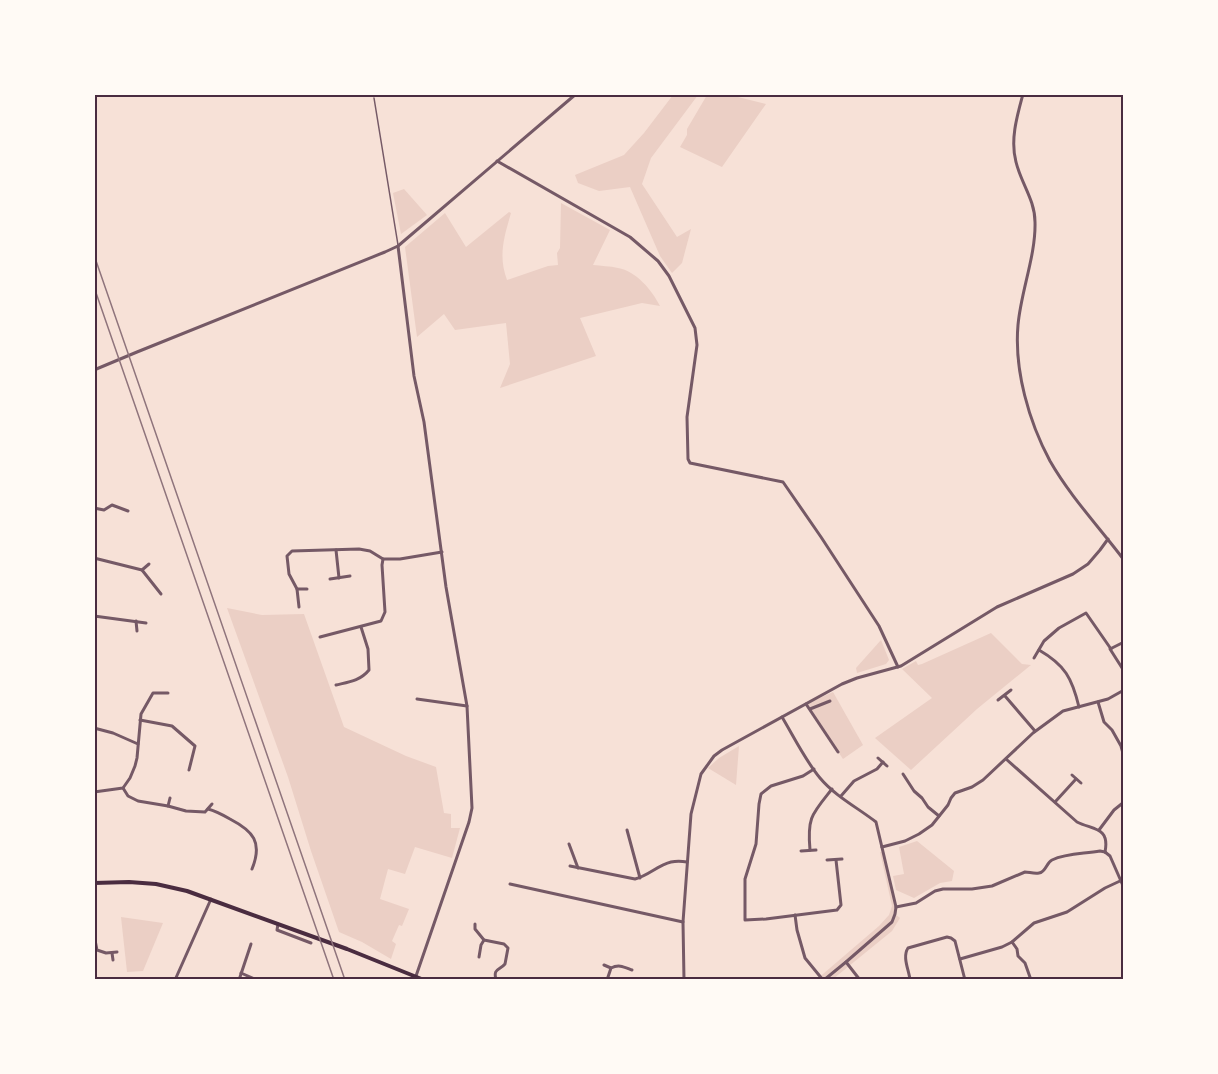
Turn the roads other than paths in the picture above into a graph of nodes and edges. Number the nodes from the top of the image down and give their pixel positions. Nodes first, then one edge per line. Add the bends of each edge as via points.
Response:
1 (576, 94) edge
2 (1023, 94) edge
3 (374, 98) dead end
4 (497, 161) junction
5 (398, 246) junction
6 (94, 370) edge
7 (115, 500) dead end
8 (112, 505) junction
9 (94, 508) edge
10 (128, 511) dead end
11 (1108, 539) junction
12 (336, 550) junction
13 (442, 552) junction
14 (94, 558) edge
15 (383, 559) junction
16 (1124, 560) edge
17 (149, 564) dead end
18 (142, 570) junction
19 (350, 576) dead end
20 (339, 578) junction
21 (330, 579) dead end
22 (297, 589) junction
23 (307, 589) dead end
24 (161, 594) dead end
25 (299, 607) dead end
26 (94, 616) edge
27 (136, 621) junction
28 (146, 623) dead end
29 (361, 627) junction
30 (137, 631) dead end
31 (320, 637) dead end
32 (1124, 642) edge
33 (1112, 649) junction
34 (1039, 650) junction
35 (1034, 658) dead end
36 (898, 667) junction
37 (1124, 671) edge
38 (336, 685) dead end
39 (1011, 690) dead end
40 (1124, 690) edge
41 (168, 693) dead end
42 (1005, 696) junction
43 (417, 699) dead end
44 (998, 700) dead end
45 (830, 701) dead end
46 (1098, 702) junction
47 (807, 704) junction
48 (467, 706) junction
49 (1079, 707) junction
50 (810, 709) junction
51 (782, 717) junction
52 (140, 720) junction
53 (94, 728) edge
54 (1035, 731) junction
55 (199, 743) dead end
56 (138, 744) junction
57 (195, 747) junction
58 (1123, 749) edge
59 (838, 752) dead end
60 (1124, 757) edge
61 (878, 758) dead end
62 (1006, 759) junction
63 (883, 762) junction
64 (887, 766) dead end
65 (189, 770) dead end
66 (813, 770) junction
67 (903, 774) dead end
68 (912, 774) dead end
69 (1072, 775) dead end
70 (906, 779) junction
71 (1076, 779) junction
72 (1081, 783) dead end
73 (123, 788) junction
74 (832, 789) junction
75 (94, 792) edge
76 (841, 796) junction
77 (170, 798) dead end
78 (1055, 802) junction
79 (1124, 802) edge
80 (212, 804) dead end
81 (168, 806) junction
82 (208, 809) junction
83 (939, 816) junction
84 (627, 830) dead end
85 (1100, 830) junction
86 (569, 844) dead end
87 (882, 847) junction
88 (810, 850) junction
89 (816, 850) dead end
90 (801, 851) dead end
91 (1105, 852) junction
92 (842, 859) dead end
93 (827, 860) dead end
94 (836, 860) junction
95 (687, 862) junction
96 (570, 866) dead end
97 (578, 868) junction
98 (252, 869) dead end
99 (639, 878) junction
100 (1120, 882) junction
101 (94, 883) edge
102 (510, 884) dead end
103 (1124, 888) edge
104 (211, 899) junction
105 (896, 907) junction
106 (795, 915) junction
107 (683, 921) junction
108 (278, 924) junction
109 (475, 924) dead end
110 (94, 934) edge
111 (484, 940) junction
112 (1012, 942) junction
113 (311, 943) dead end
114 (251, 944) dead end
115 (117, 952) dead end
116 (112, 953) junction
117 (479, 957) dead end
118 (960, 959) junction
119 (112, 960) dead end
120 (846, 962) junction
121 (604, 965) dead end
122 (611, 968) junction
123 (632, 970) dead end
124 (241, 974) junction
125 (416, 976) junction
126 (175, 980) edge
127 (239, 980) edge
128 (257, 980) edge
129 (424, 980) edge
130 (496, 980) edge
131 (607, 980) edge
132 (684, 980) edge
133 (823, 980) edge
134 (860, 980) edge
135 (910, 980) edge
136 (965, 980) edge
137 (1031, 980) edge

1 - 4 street
2 - 11 street via 1014,153 1035,212 1035,236 1018,327 1021,378 1037,432 1051,461
3 - 5 lane
4 - 5 street
4 - 36 street via 630,237 658,261 695,328 697,345 687,417 690,463 783,482 879,626
5 - 6 street
5 - 13 street
7 - 8 street
8 - 9 street via 104,510
8 - 10 street
11 - 16 street
11 - 36 street via 1088,564 1073,574 997,607
12 - 15 street via 370,551
12 - 20 street
12 - 22 street via 291,551 287,556 289,574
13 - 15 street
13 - 48 street
14 - 18 street
15 - 29 street via 384,617
17 - 18 street
18 - 24 street
19 - 20 street
20 - 21 street
22 - 23 street
22 - 25 street
26 - 27 street
27 - 28 street
27 - 30 street
29 - 31 street
29 - 38 street via 369,670 352,682
32 - 33 street
33 - 34 street via 1086,613 1059,628
33 - 37 street
34 - 35 street
34 - 49 street via 1062,666 1074,687
36 - 47 street via 857,678
39 - 42 street
40 - 46 street
41 - 52 street via 153,693
42 - 44 street
42 - 54 street
43 - 48 street
45 - 50 street
46 - 49 street
46 - 58 street via 1104,722
47 - 50 street
47 - 51 street
48 - 125 street via 472,808
49 - 54 street via 1063,711
50 - 59 street
51 - 66 street
51 - 95 street via 722,750 706,765 690,814
52 - 56 street
52 - 57 street via 172,726
53 - 56 street
54 - 62 street
55 - 57 street
56 - 73 street via 135,766
57 - 65 street
58 - 60 street
61 - 63 street
62 - 78 street
62 - 83 street via 972,788 955,793
63 - 64 street
63 - 76 street via 854,781
66 - 74 street
66 - 106 street via 771,786 761,794 756,844 745,879 745,920
67 - 70 street
68 - 70 street
69 - 71 street
70 - 83 street
71 - 72 street
71 - 78 street
73 - 75 street
73 - 81 street via 138,801
74 - 76 street
74 - 88 street via 810,818
76 - 87 street via 876,822
77 - 81 street
78 - 85 street via 1077,822
79 - 85 street
80 - 82 street
81 - 82 street via 186,811
82 - 98 street via 253,835 256,848
83 - 87 street via 919,834
84 - 99 street
85 - 91 street via 1106,841
86 - 97 street
87 - 105 street
88 - 89 street
88 - 90 street
91 - 100 street
91 - 105 street via 1065,856 1052,860 1043,872 1025,872 992,886 943,889 916,903
92 - 94 street
93 - 94 street
94 - 106 street via 840,908
95 - 99 street via 675,861
95 - 107 street
96 - 97 street
97 - 99 street
100 - 103 street
100 - 112 street via 1067,912 1034,923
101 - 104 main road via 156,884
102 - 107 street
104 - 108 main road
104 - 126 street
105 - 120 street via 892,922
106 - 133 street via 805,958
107 - 132 street
108 - 113 street via 277,930
108 - 125 main road
109 - 111 street
110 - 116 street via 97,950
111 - 117 street
111 - 130 street via 508,948 505,964 496,970
112 - 118 street
112 - 137 street
114 - 124 street
115 - 116 street
116 - 119 street
118 - 135 street via 951,938 908,948 905,958
118 - 136 street
120 - 133 street
120 - 134 street
121 - 122 street
122 - 123 street via 620,965
122 - 131 street
124 - 127 street
124 - 128 street
125 - 129 main road

